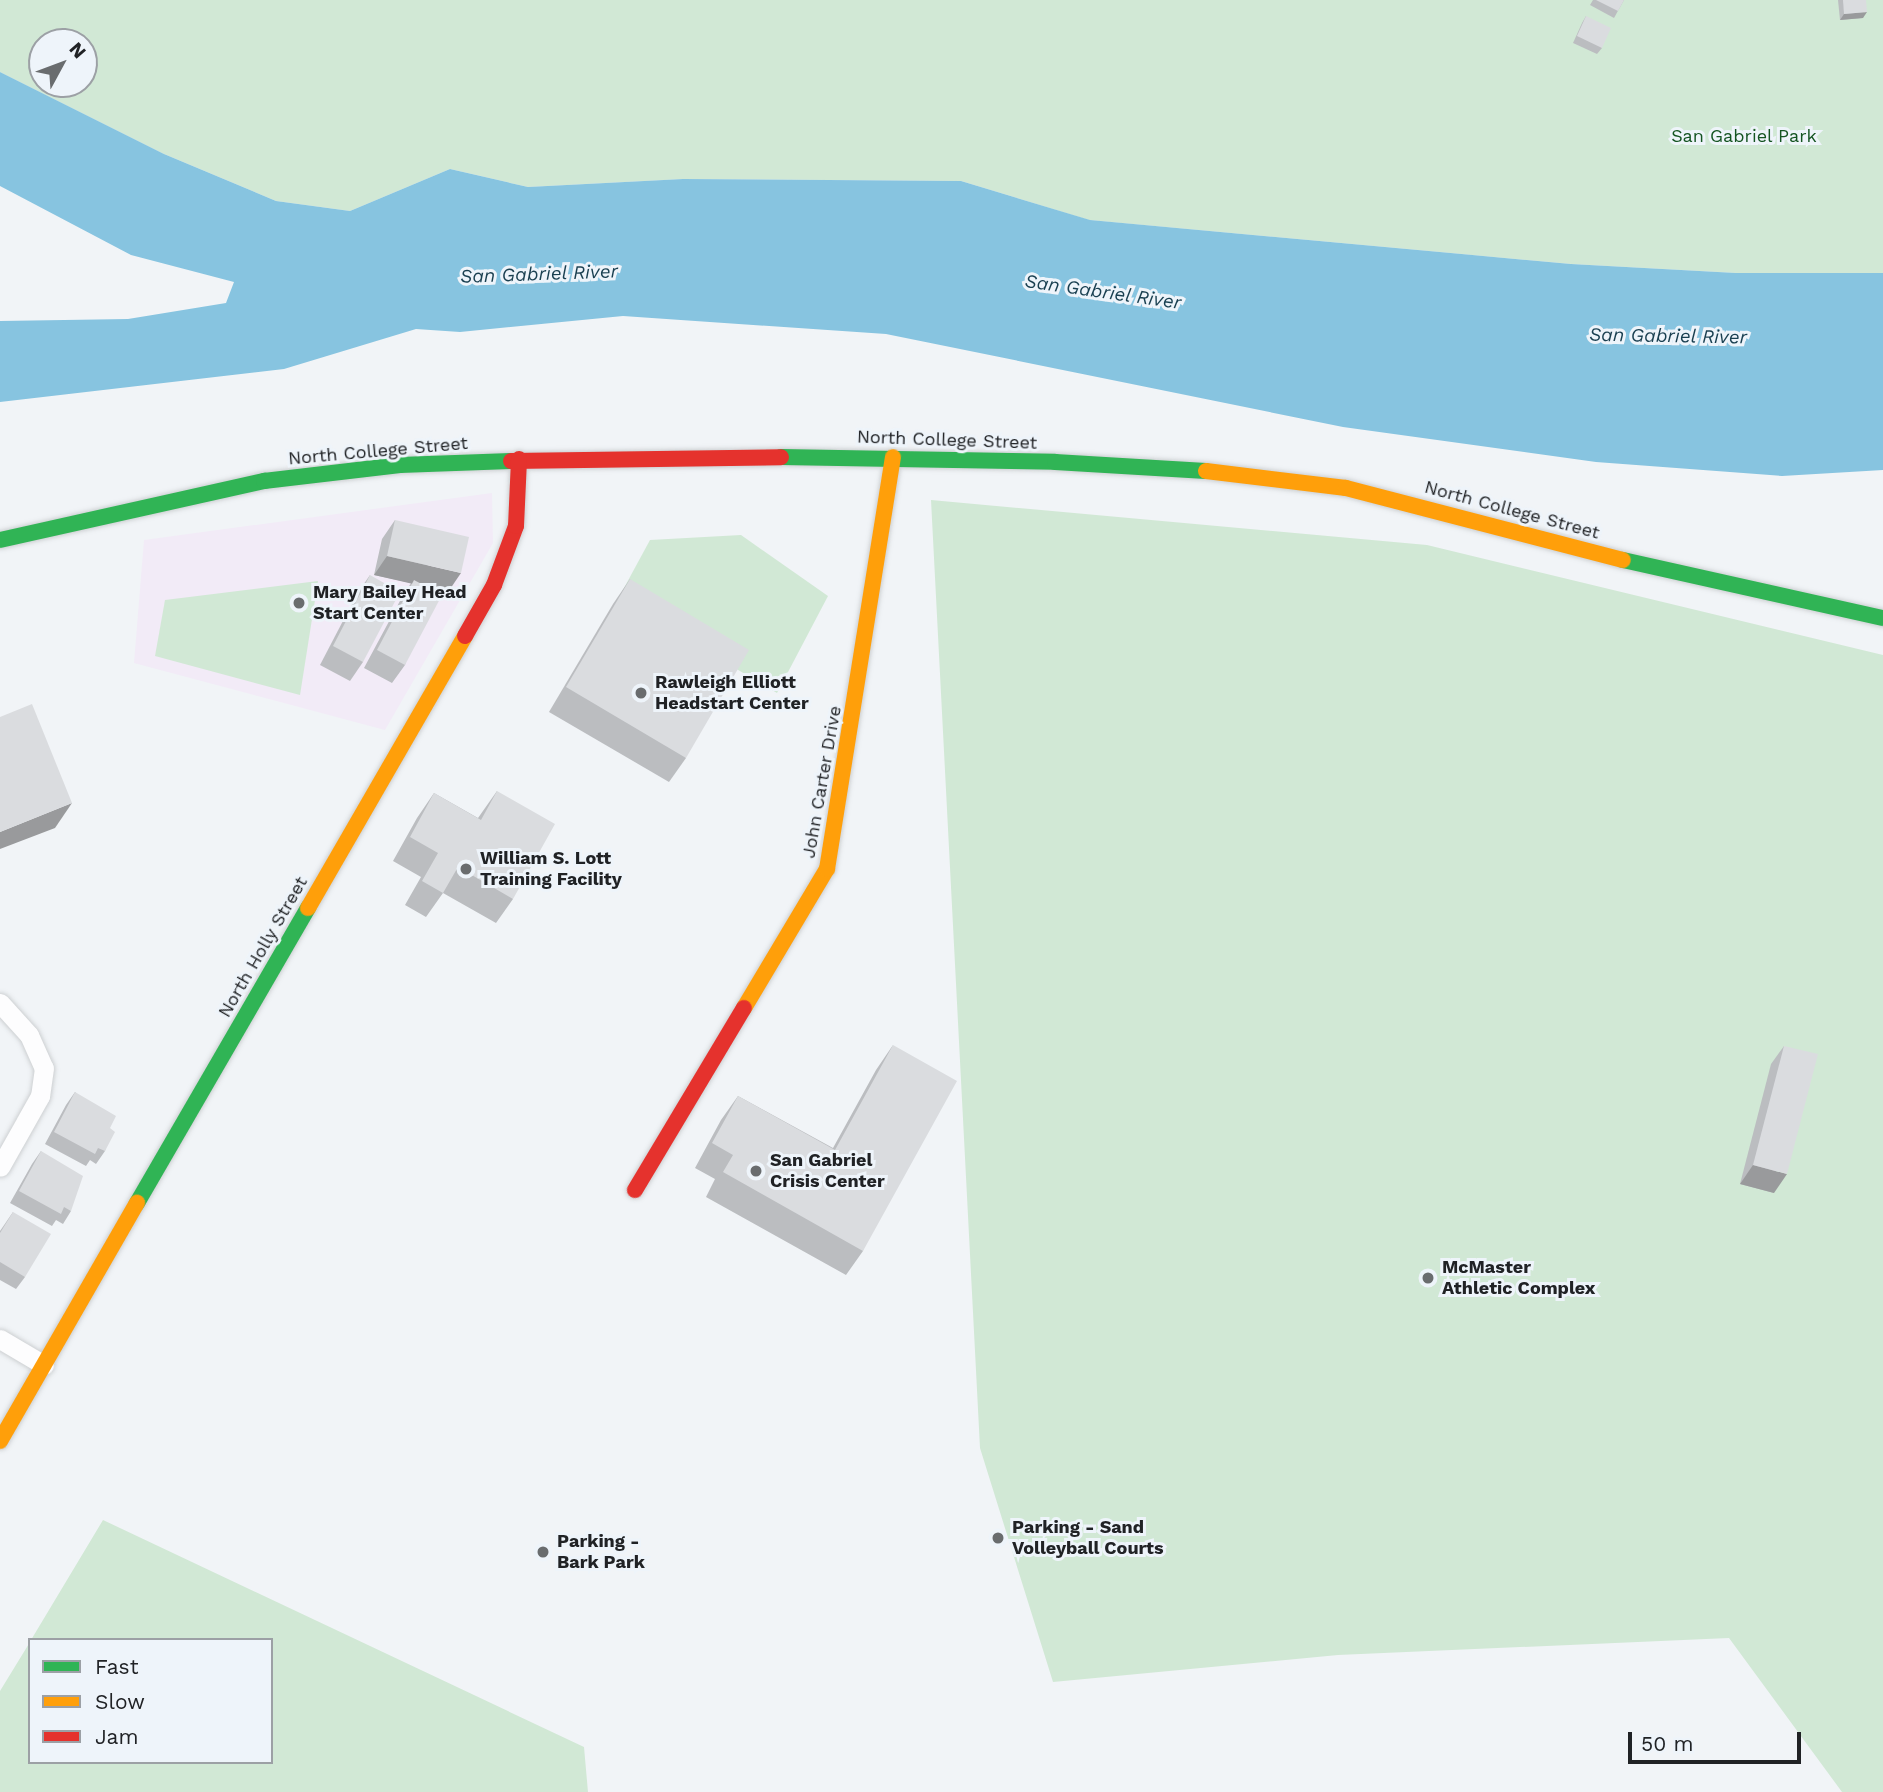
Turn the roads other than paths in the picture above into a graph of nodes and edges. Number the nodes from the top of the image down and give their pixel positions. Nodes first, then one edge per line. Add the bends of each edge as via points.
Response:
1 (893, 457) junction
2 (519, 459) junction
3 (0, 540) edge
4 (1883, 618) edge
5 (0, 1003) edge
6 (0, 1167) edge
7 (635, 1191) dead end
8 (0, 1339) edge
9 (44, 1365) junction
10 (0, 1441) edge

1 - 2 street, North College Street
1 - 4 street, North College Street via 1293,479 1417,504 1701,580
1 - 7 street, John Carter Drive via 827,869
2 - 3 street, North College Street via 400,465 264,481
2 - 9 street, North Holly Street via 516,526 494,585
5 - 6 street via 29,1035 44,1068 40,1096
8 - 9 street
9 - 10 street, North Holly Street

